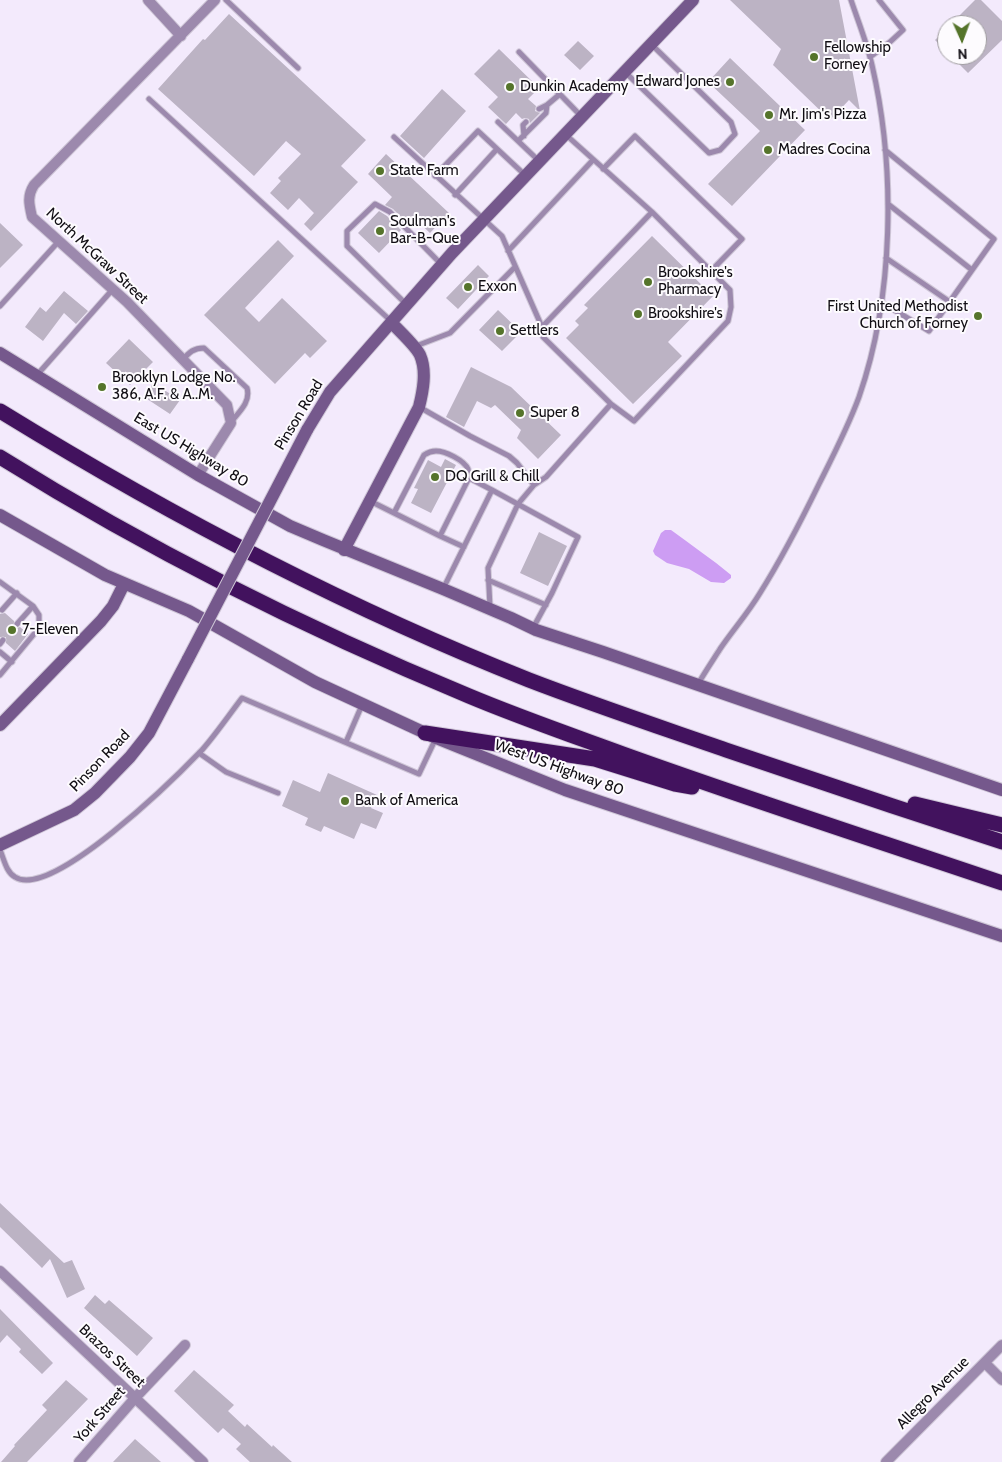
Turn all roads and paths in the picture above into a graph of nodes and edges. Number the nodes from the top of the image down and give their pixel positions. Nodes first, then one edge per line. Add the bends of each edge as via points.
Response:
1 (148, 0) edge
2 (215, 0) edge
3 (226, 0) edge
4 (693, 0) edge
5 (851, 0) edge
6 (879, 0) edge
7 (181, 36) junction
8 (651, 44) junction
9 (519, 52) dead end
10 (870, 57) junction
11 (298, 68) dead end
12 (625, 72) junction
13 (560, 94) junction
14 (149, 100) dead end
15 (547, 105) junction
16 (539, 109) dead end
17 (582, 116) junction
18 (498, 122) dead end
19 (526, 122) dead end
20 (565, 134) junction
21 (524, 136) junction
22 (394, 137) dead end
23 (518, 141) junction
24 (497, 149) junction
25 (885, 150) junction
26 (593, 160) junction
27 (539, 161) junction
28 (604, 169) junction
29 (435, 176) junction
30 (525, 176) junction
31 (455, 195) junction
32 (888, 204) junction
33 (652, 212) junction
34 (482, 220) junction
35 (59, 241) junction
36 (508, 251) junction
37 (886, 258) junction
38 (442, 264) junction
39 (515, 267) junction
40 (972, 270) junction
41 (711, 271) junction
42 (113, 290) junction
43 (881, 302) junction
44 (950, 302) junction
45 (407, 304) junction
46 (0, 306) edge
47 (391, 322) junction
48 (542, 327) junction
49 (413, 347) junction
50 (0, 354) edge
51 (182, 360) junction
52 (37, 376) junction
53 (611, 404) junction
54 (418, 407) junction
55 (0, 411) edge
56 (230, 423) junction
57 (0, 457) edge
58 (198, 475) junction
59 (469, 478) junction
60 (534, 485) junction
61 (492, 490) junction
62 (370, 501) junction
63 (518, 504) junction
64 (394, 513) junction
65 (0, 515) edge
66 (440, 536) junction
67 (464, 547) junction
68 (344, 550) junction
69 (488, 580) junction
70 (0, 582) edge
71 (124, 584) junction
72 (443, 589) junction
73 (17, 593) junction
74 (546, 604) junction
75 (33, 606) junction
76 (490, 609) junction
77 (2, 610) dead end
78 (17, 624) dead end
79 (533, 628) junction
80 (0, 652) edge
81 (12, 662) junction
82 (0, 675) edge
83 (698, 684) junction
84 (362, 705) junction
85 (0, 725) edge
86 (430, 736) junction
87 (346, 742) junction
88 (198, 753) junction
89 (786, 770) junction
90 (1002, 790) edge
91 (278, 793) dead end
92 (743, 796) junction
93 (1002, 825) edge
94 (1002, 842) edge
95 (0, 845) edge
96 (0, 850) edge
97 (1002, 883) edge
98 (1002, 936) edge
99 (0, 1272) edge
100 (185, 1345) dead end
101 (1002, 1345) edge
102 (984, 1363) junction
103 (1002, 1380) edge
104 (135, 1398) junction
105 (79, 1462) edge
106 (203, 1462) edge
107 (886, 1462) edge

1 - 7 street
2 - 7 street, North McGraw Street
3 - 11 lane
4 - 8 main road, Pinson Road
5 - 10 lane
6 - 10 lane via 903,30
7 - 35 street, North McGraw Street via 29,192 32,217
8 - 12 main road, Pinson Road
8 - 12 lane via 732,122 735,134 725,145 710,153
9 - 13 lane
10 - 25 lane via 883,117
12 - 17 main road, Pinson Road
13 - 15 lane
13 - 17 lane
14 - 47 lane
15 - 16 lane
15 - 21 lane via 546,113
17 - 20 main road, Pinson Road
18 - 23 lane
19 - 21 lane
20 - 26 lane
20 - 27 main road, Pinson Road
21 - 23 lane
22 - 29 lane
23 - 27 lane
24 - 29 lane via 478,131
24 - 30 lane
24 - 31 lane
25 - 32 lane
25 - 40 lane via 994,239
26 - 28 lane
26 - 36 lane
27 - 30 main road, Pinson Road
28 - 33 lane
28 - 41 lane via 635,136 742,239
29 - 31 lane
30 - 34 main road, Pinson Road
31 - 34 lane
32 - 37 lane
32 - 40 lane
33 - 41 lane
33 - 48 lane
34 - 36 lane via 502,236
34 - 38 main road, Pinson Road
35 - 42 street, North McGraw Street
35 - 46 lane
36 - 39 lane
37 - 43 lane
37 - 44 lane
38 - 45 main road, Pinson Road
38 - 45 lane via 390,212 375,204 347,231 347,246
39 - 48 lane
39 - 49 lane via 450,333
40 - 44 lane
41 - 53 lane via 730,290 728,320 634,421
42 - 51 street, North McGraw Street
42 - 52 lane
43 - 44 lane via 929,331
43 - 83 lane via 858,398 835,453 759,595
45 - 47 main road, Pinson Road
47 - 49 main road
47 - 95 main road, Pinson Road, bridge via 330,392 307,430 149,732 125,763 74,810
48 - 53 lane via 543,338
49 - 54 main road via 419,354 424,376
50 - 52 main road, East US Highway 80
51 - 56 street, North McGraw Street via 227,405
51 - 56 lane via 196,348 204,348 246,388 247,402
52 - 58 main road, East US Highway 80
53 - 60 lane via 546,477
54 - 60 lane via 509,456
54 - 62 main road
55 - 89 highway via 208,532 377,615 563,693
56 - 58 street
57 - 92 highway via 170,555 328,634 518,716
58 - 68 main road, East US Highway 80 via 290,526
59 - 61 lane
59 - 64 lane via 463,463 445,453 429,452 424,455
59 - 66 lane
60 - 63 lane
61 - 63 lane
61 - 67 lane
62 - 64 lane
62 - 68 main road
63 - 69 lane via 488,568
63 - 74 lane via 578,537
64 - 66 lane
65 - 71 main road
66 - 67 lane
67 - 72 lane
68 - 72 main road
69 - 74 lane
69 - 76 lane
70 - 73 lane
71 - 84 main road, West US Highway 80 via 189,611
71 - 85 main road via 101,621
72 - 76 main road
73 - 75 lane
73 - 77 lane
74 - 79 lane
75 - 78 lane
75 - 81 lane via 39,615 39,628
76 - 79 main road
79 - 83 main road
80 - 81 lane
81 - 82 lane
83 - 90 main road
84 - 86 main road, West US Highway 80
84 - 87 lane
86 - 87 lane via 419,774
86 - 92 highway via 595,759 675,784
86 - 98 main road, West US Highway 80 via 566,790
87 - 88 lane via 242,698
88 - 91 lane via 226,772
88 - 96 lane via 109,836 84,855 59,868 21,880 11,874
89 - 93 highway
89 - 94 highway
92 - 97 highway
99 - 104 street, Brazos Street
100 - 104 street, York Street
101 - 102 street, Allegro Avenue
102 - 103 street
102 - 107 street, Allegro Avenue
104 - 105 street, York Street
104 - 106 street, Brazos Street

